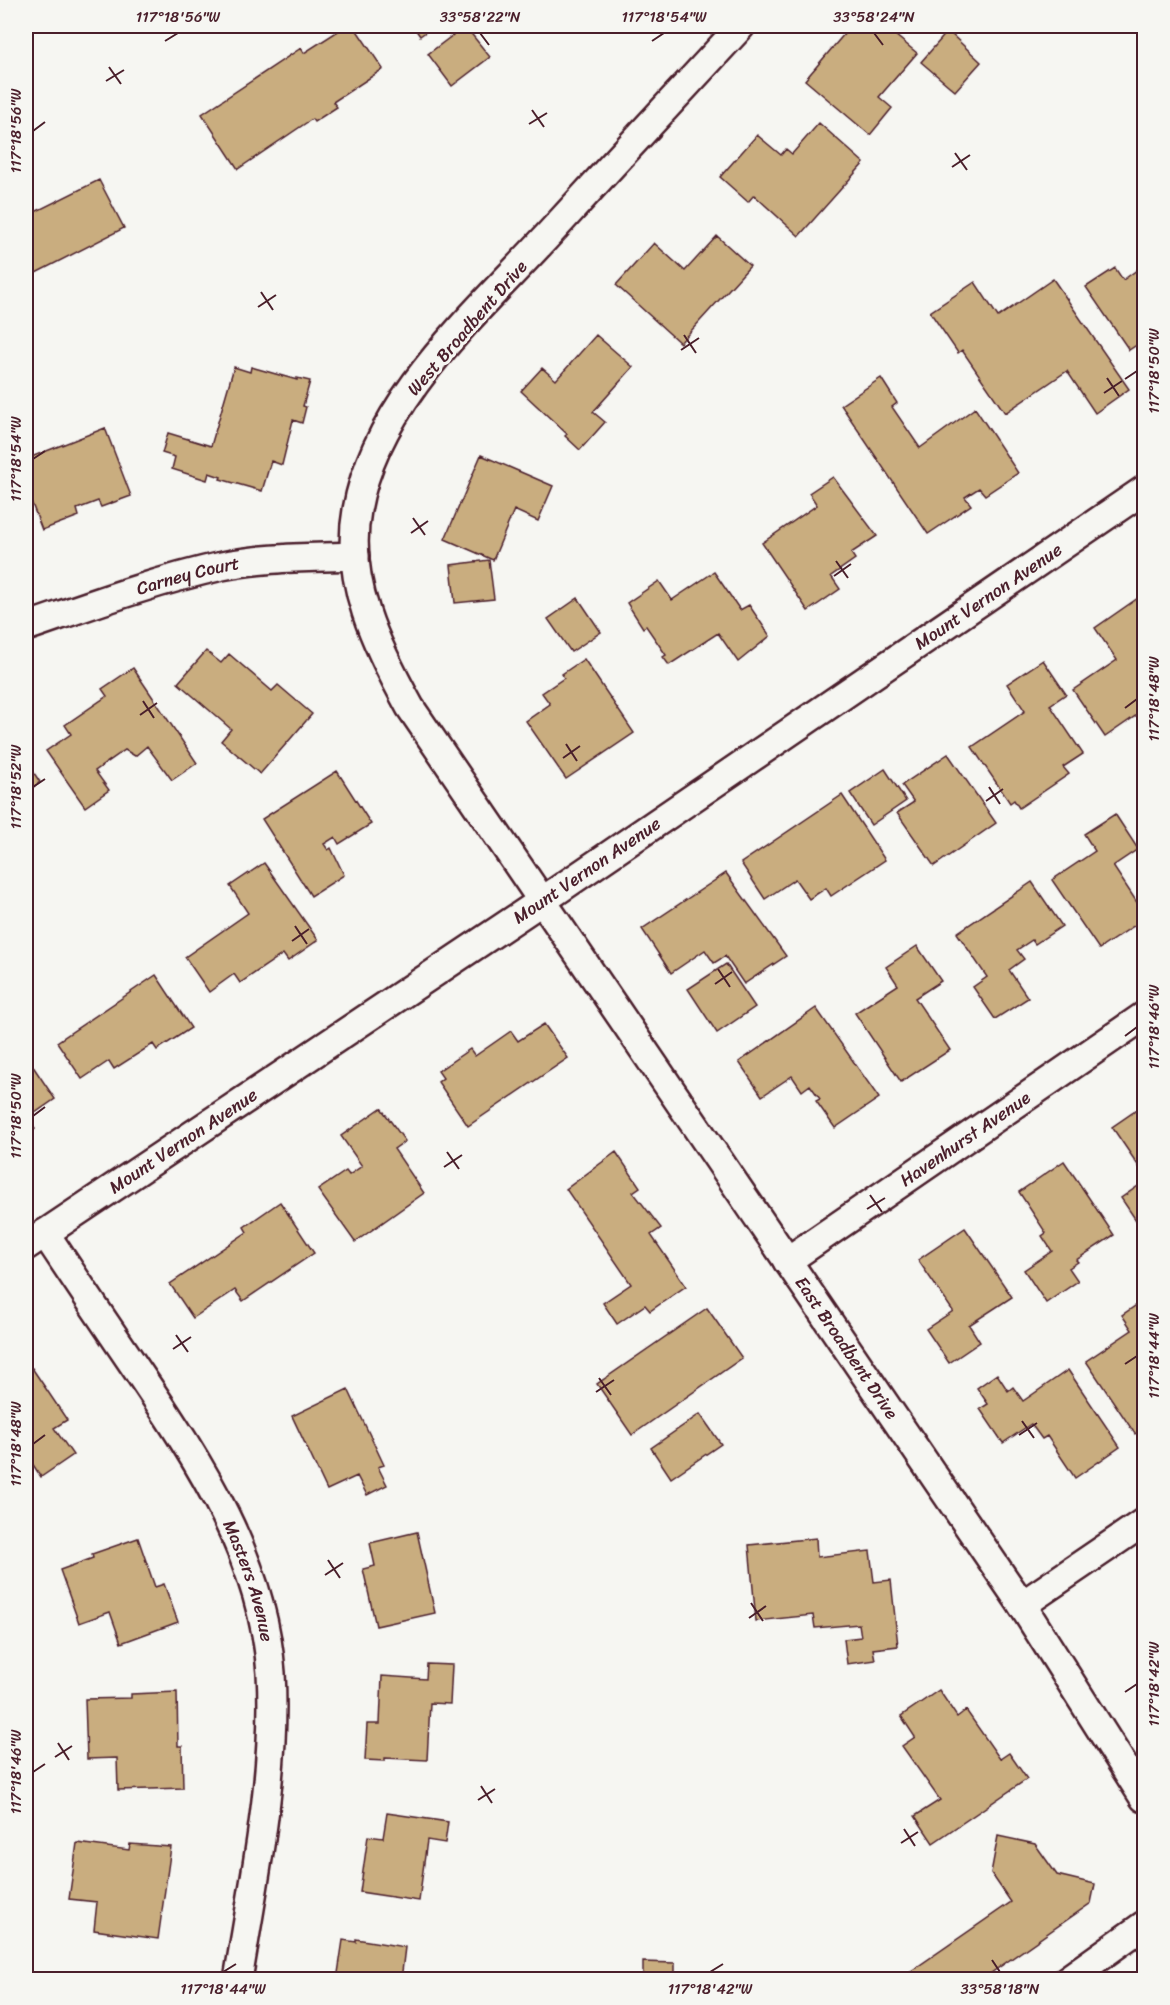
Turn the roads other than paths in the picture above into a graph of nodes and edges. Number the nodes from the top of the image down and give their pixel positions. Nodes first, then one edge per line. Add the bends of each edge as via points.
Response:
1 (741, 26) edge
2 (1144, 490) edge
3 (355, 556) junction
4 (26, 627) edge
5 (542, 902) junction
6 (1144, 1016) edge
7 (35, 1240) edge
8 (787, 1261) junction
9 (1144, 1522) edge
10 (1022, 1605) junction
11 (1144, 1798) edge
12 (1144, 1925) edge
13 (238, 1980) edge
14 (1067, 1980) edge

1 - 3 street, West Broadbent Drive via 439,355 406,396 383,431 366,473 356,512
2 - 5 street, Mount Vernon Avenue
3 - 4 street, Carney Court via 225,566 160,582
3 - 5 street, West Broadbent Drive via 363,604 378,648 410,707
5 - 7 street, Mount Vernon Avenue
5 - 8 street, East Broadbent Drive
6 - 8 street, Havenhurst Avenue
7 - 13 street, Masters Avenue via 195,1457 234,1534 260,1607 271,1671 272,1745
8 - 10 street, East Broadbent Drive
9 - 10 street
10 - 11 street, East Broadbent Drive
12 - 14 street

